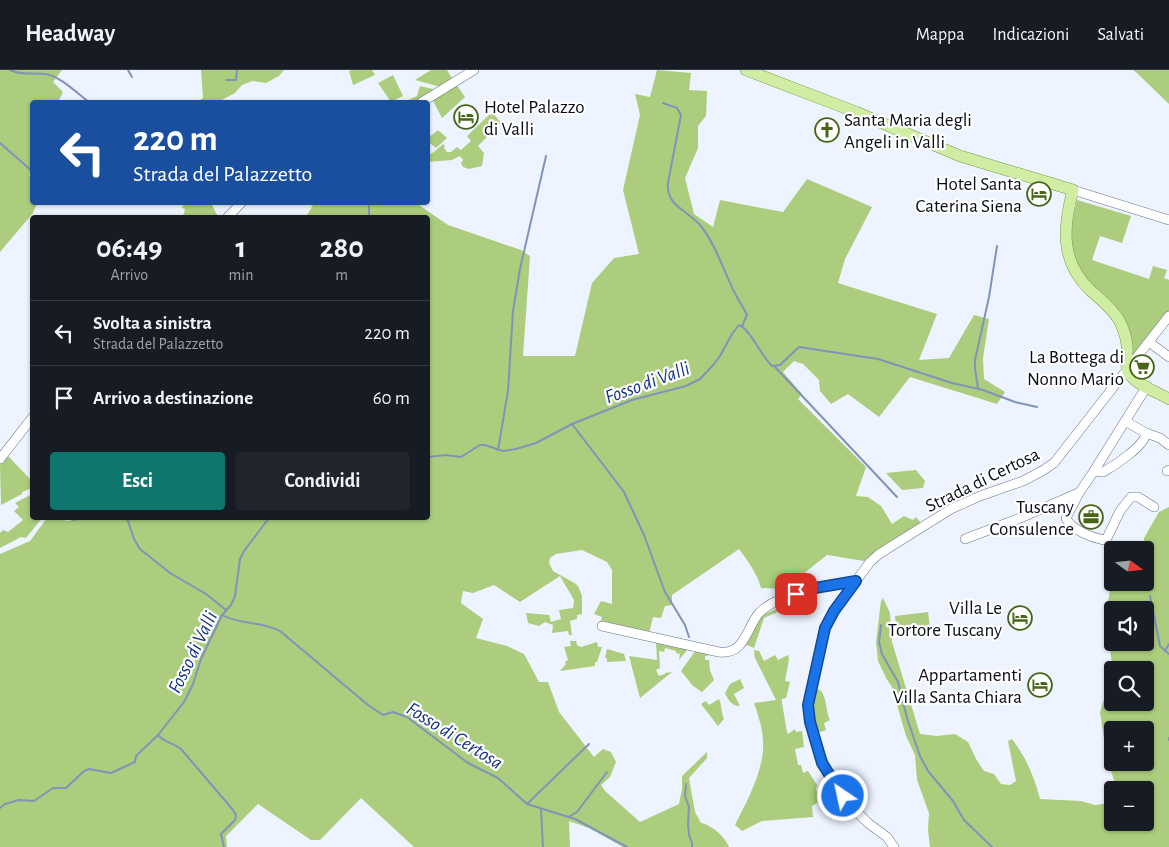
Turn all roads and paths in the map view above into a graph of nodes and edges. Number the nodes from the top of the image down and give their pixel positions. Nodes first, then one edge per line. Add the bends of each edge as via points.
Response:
1 (474, 70) edge
2 (746, 70) edge
3 (425, 100) edge
4 (1073, 190) junction
5 (239, 205) edge
6 (230, 215) edge
7 (1169, 220) edge
8 (1169, 316) edge
9 (1152, 339) junction
10 (1169, 357) edge
11 (1127, 370) junction
12 (1147, 386) junction
13 (1169, 399) edge
14 (30, 421) edge
15 (1125, 421) junction
16 (1146, 433) junction
17 (1169, 445) edge
18 (0, 459) edge
19 (1094, 471) junction
20 (1079, 493) junction
21 (1154, 507) dead end
22 (965, 539) dead end
23 (856, 581) junction
24 (602, 626) dead end
25 (894, 847) edge

1 - 3 street
2 - 4 main road via 960,156
4 - 7 street
4 - 11 main road via 1066,232 1069,258 1079,278 1119,321 1126,338
5 - 6 street
8 - 9 street, Strada di Certosa
9 - 10 street
9 - 11 street, Strada di Certosa
11 - 12 main road
11 - 23 street, Strada di Certosa via 1051,465 951,509 922,526 875,558
12 - 13 main road
12 - 15 street
14 - 18 street
15 - 16 street
15 - 19 street
16 - 17 street
16 - 19 street via 1142,443 1120,461 1103,472
19 - 20 street
20 - 21 street via 1066,520 1088,535 1103,540 1131,497 1138,497
20 - 22 street
23 - 24 street via 809,589 768,606 758,614 742,642 728,652
23 - 25 street, Strada di Certosa via 825,628 808,713 822,763 830,778 854,809

